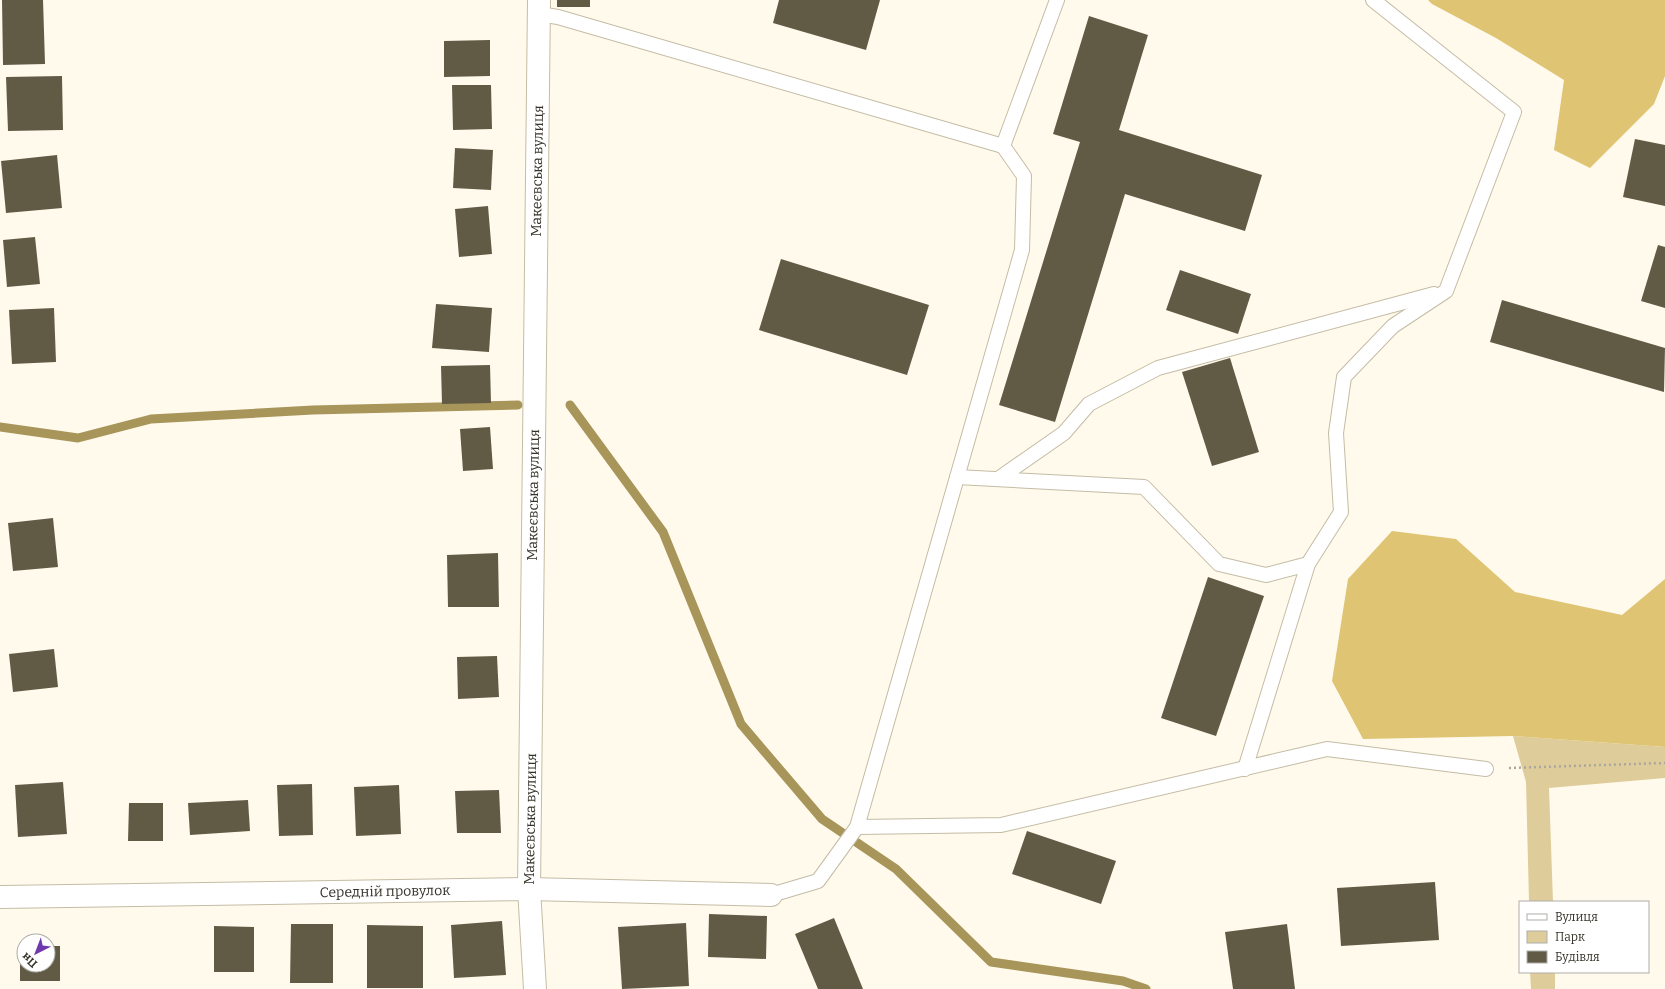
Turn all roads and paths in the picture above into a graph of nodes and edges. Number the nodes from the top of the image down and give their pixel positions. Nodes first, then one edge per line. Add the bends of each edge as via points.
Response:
1 (1057, 0) edge
2 (1373, 0) edge
3 (539, 7) edge
4 (1003, 146) junction
5 (1446, 291) junction
6 (957, 477) junction
7 (998, 479) junction
8 (1308, 564) junction
9 (1665, 763) edge
10 (1245, 769) junction
11 (1486, 769) joint
12 (857, 827) junction
13 (529, 889) junction
14 (771, 895) joint
15 (0, 897) edge
16 (535, 989) edge

1 - 4 lane
2 - 5 lane via 1514,112
3 - 4 lane via 558,17
3 - 13 street, Макеєвська вулиця
4 - 6 lane via 1024,176 1022,250
5 - 7 lane via 1158,368 1089,404 1064,433
5 - 8 lane via 1393,326 1344,377 1336,433 1340,512
6 - 7 lane
6 - 12 lane
7 - 8 lane via 1144,487 1219,564 1266,575
8 - 10 lane
9 - 11 path
10 - 11 lane via 1327,749
10 - 12 lane via 1001,825
12 - 14 lane via 818,880
13 - 14 street, Середній провулок
13 - 15 street, Середній провулок
13 - 16 street, Макеєвська вулиця

